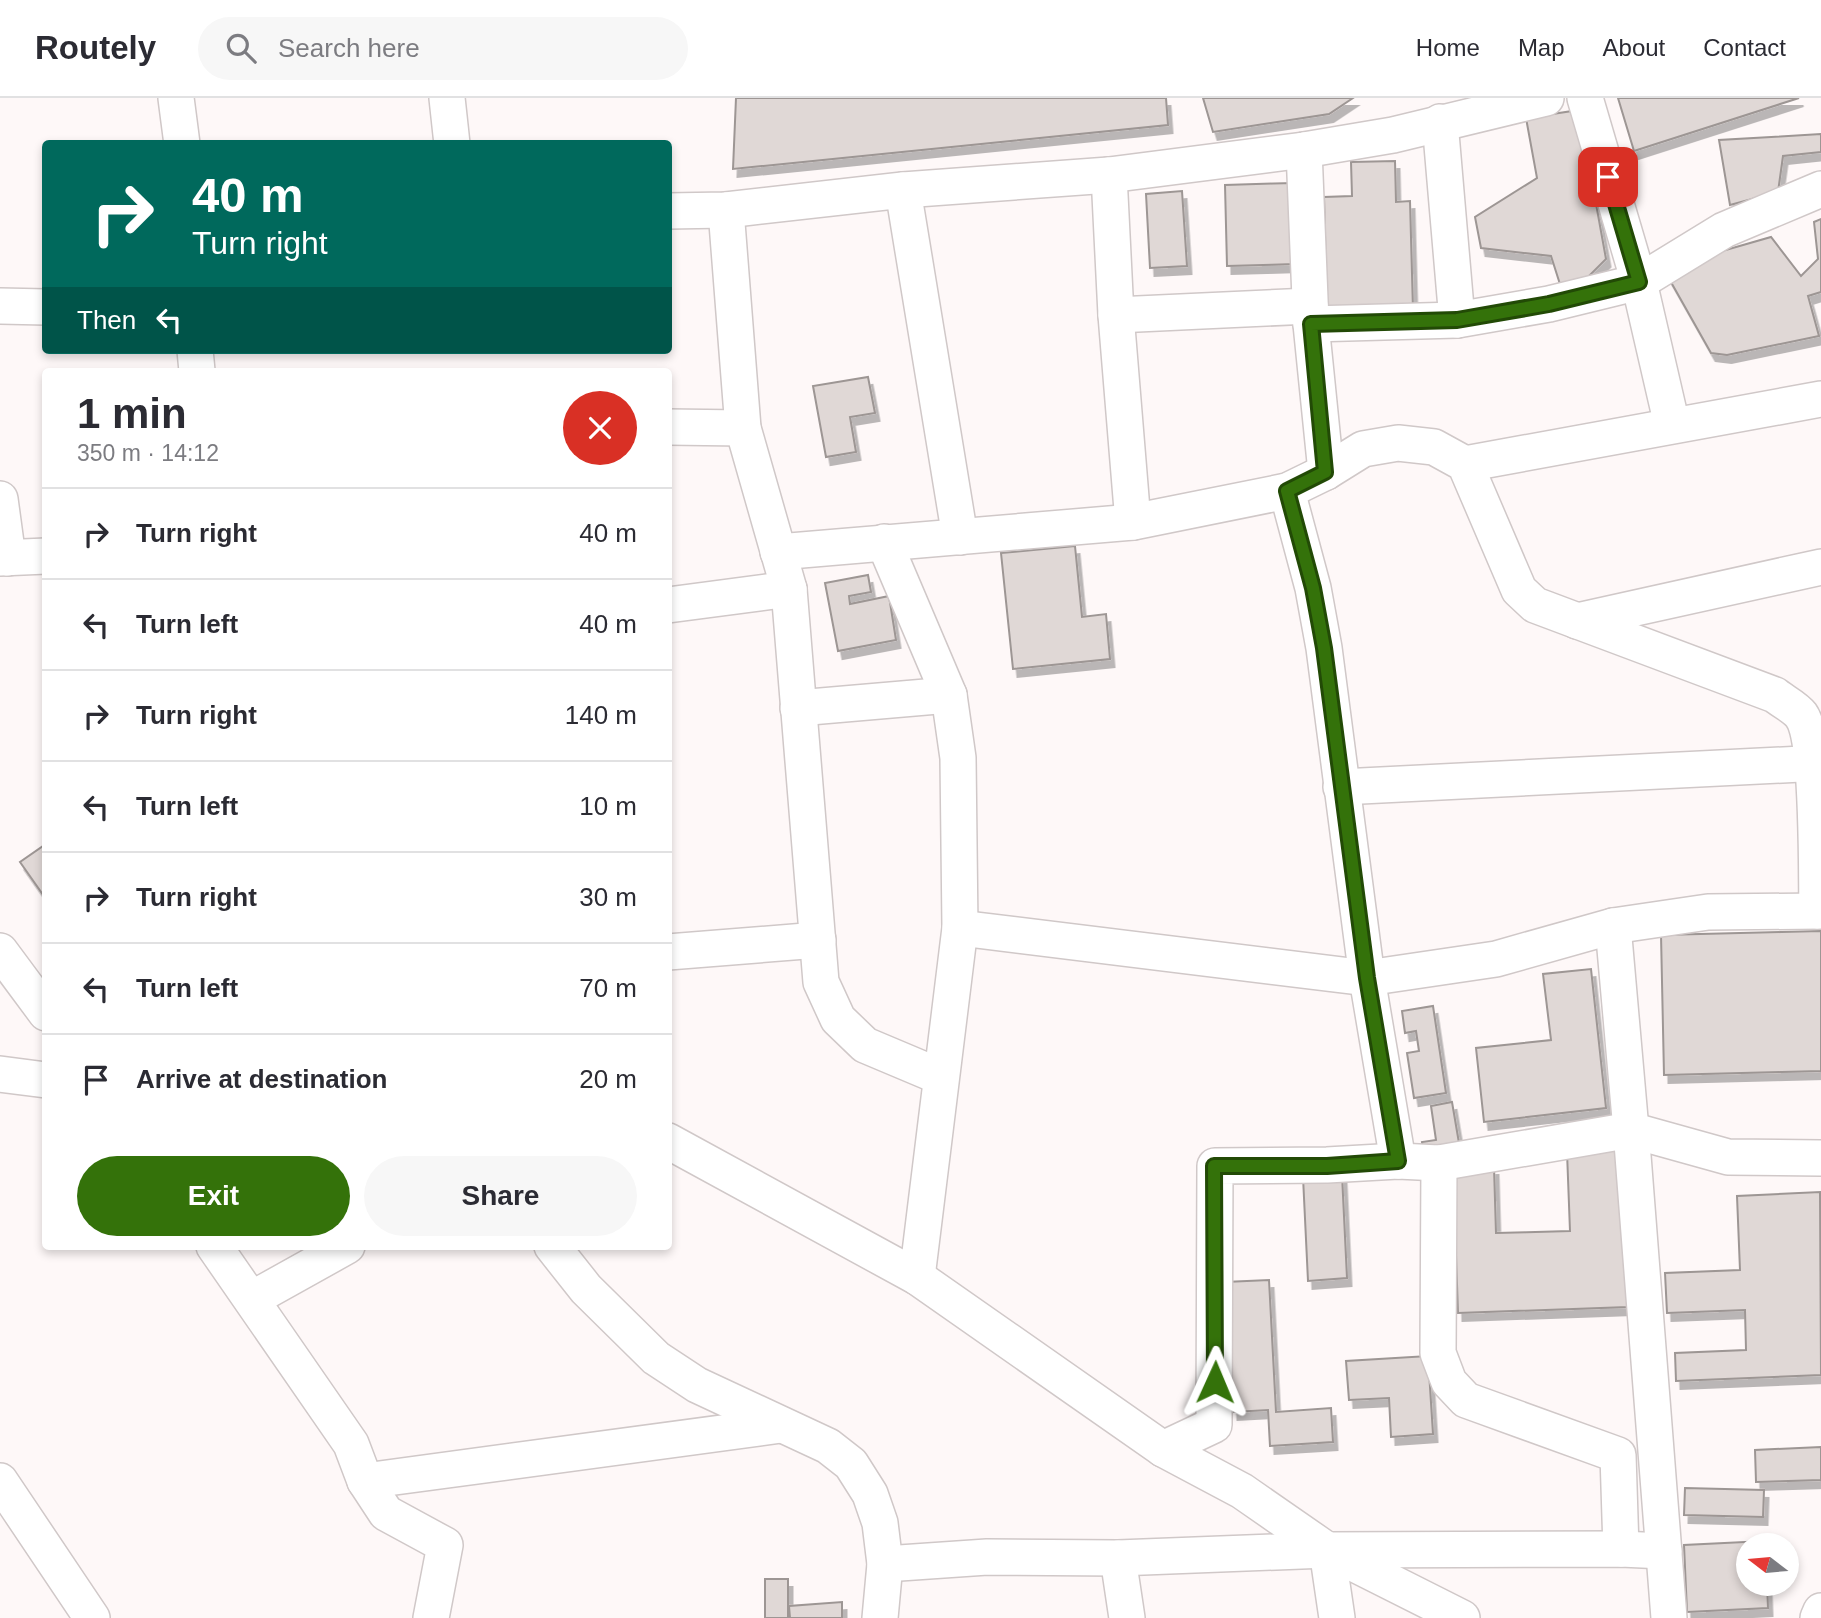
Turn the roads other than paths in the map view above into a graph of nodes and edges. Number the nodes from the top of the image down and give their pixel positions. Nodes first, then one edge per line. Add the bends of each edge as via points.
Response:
1 (176, 98) edge
2 (447, 98) edge
3 (1546, 98) edge
4 (1585, 98) edge
5 (1440, 122) junction
6 (181, 140) edge
7 (452, 140) edge
8 (1304, 150) junction
9 (1109, 175) junction
10 (1821, 189) edge
11 (903, 190) junction
12 (726, 210) junction
13 (672, 211) edge
14 (1639, 282) junction
15 (0, 306) edge
16 (42, 307) edge
17 (1116, 315) junction
18 (1311, 315) junction
19 (1457, 320) junction
20 (1821, 400) edge
21 (1672, 425) junction
22 (672, 427) edge
23 (743, 428) junction
24 (1465, 464) junction
25 (1325, 472) junction
26 (1287, 491) junction
27 (0, 499) edge
28 (1133, 522) junction
29 (960, 537) junction
30 (884, 542) junction
31 (778, 552) junction
32 (42, 556) edge
33 (4, 558) edge
34 (1821, 567) edge
35 (789, 589) junction
36 (672, 604) edge
37 (1577, 621) junction
38 (949, 695) junction
39 (798, 708) junction
40 (1817, 764) edge
41 (1341, 787) junction
42 (1819, 911) edge
43 (1613, 926) junction
44 (960, 928) junction
45 (818, 940) junction
46 (0, 951) edge
47 (672, 952) edge
48 (1367, 978) junction
49 (42, 1008) edge
50 (0, 1074) edge
51 (941, 1077) junction
52 (42, 1079) edge
53 (1631, 1130) junction
54 (672, 1143) edge
55 (1821, 1158) edge
56 (1398, 1161) junction
57 (1439, 1163) junction
58 (217, 1250) edge
59 (340, 1250) edge
60 (555, 1250) edge
61 (917, 1278) junction
62 (252, 1299) junction
63 (782, 1424) junction
64 (1163, 1449) junction
65 (0, 1481) edge
66 (365, 1481) junction
67 (1621, 1549) junction
68 (1327, 1550) junction
69 (1664, 1550) junction
70 (1118, 1558) junction
71 (885, 1564) junction
72 (1821, 1611) edge
73 (85, 1614) edge
74 (430, 1618) edge
75 (880, 1618) edge
76 (1127, 1618) edge
77 (1337, 1618) edge
78 (1462, 1618) edge
79 (1669, 1618) edge
80 (1818, 1618) edge

1 - 6 street
2 - 7 street
3 - 5 street
4 - 14 street
5 - 8 street
5 - 19 street
8 - 9 street
8 - 18 street
9 - 11 street
9 - 17 street
10 - 14 street via 1724,230
11 - 12 street
11 - 29 street
12 - 13 street
12 - 23 street
14 - 19 street
14 - 21 street
15 - 16 street
17 - 18 street
17 - 28 street
18 - 19 street
18 - 25 street
20 - 21 street
21 - 24 street
22 - 23 street
23 - 31 street
24 - 25 street via 1434,447 1398,443 1363,449
24 - 37 street via 1519,590 1535,605
25 - 26 street
26 - 28 street
26 - 41 street via 1322,636
27 - 33 street
28 - 29 street
29 - 30 street
30 - 31 street
30 - 38 street
31 - 35 street
32 - 33 street
34 - 37 street
35 - 36 street
35 - 39 street
37 - 40 street via 1774,695 1801,715
38 - 39 street
38 - 44 street via 958,758
39 - 45 street
40 - 41 street
40 - 42 street
41 - 48 street
42 - 43 street via 1708,912
43 - 48 street via 1496,959
43 - 53 street
44 - 48 street
44 - 51 street
45 - 47 street
45 - 51 street via 821,982 838,1019 865,1045
46 - 49 street
48 - 56 street
50 - 52 street
51 - 61 street
53 - 55 street via 1728,1157
53 - 57 street
53 - 69 street
54 - 61 street
56 - 57 street
56 - 64 street via 1214,1166 1214,1425
57 - 67 street via 1438,1353 1449,1382 1466,1400 1618,1455
58 - 62 street
59 - 62 street
60 - 63 street via 586,1289 656,1358 697,1385
61 - 64 street
62 - 66 street via 351,1444
63 - 66 street
63 - 71 street via 828,1446 850,1464 877,1513
64 - 68 street via 1242,1491
65 - 73 street
66 - 74 street via 386,1513 445,1545
67 - 68 street
67 - 69 street
68 - 70 street
68 - 77 street
68 - 78 street
69 - 79 street
70 - 71 street via 987,1557
70 - 76 street
71 - 75 street
72 - 80 street

